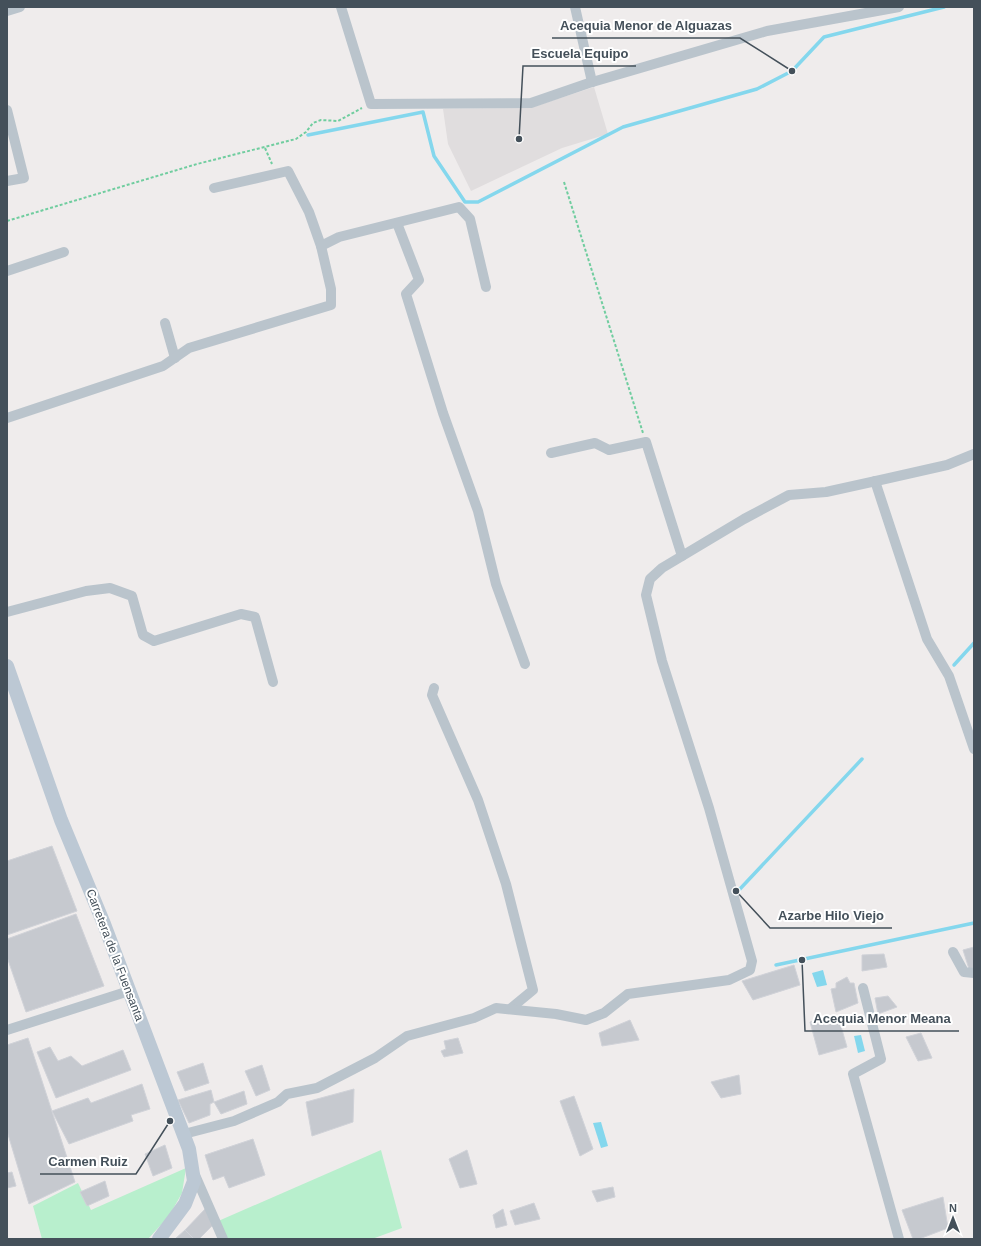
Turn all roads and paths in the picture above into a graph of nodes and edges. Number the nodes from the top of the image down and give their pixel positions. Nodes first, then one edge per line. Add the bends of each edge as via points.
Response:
1 (20, 7) edge
2 (341, 7) edge
3 (575, 7) edge
4 (899, 7) edge
5 (7, 11) edge
6 (592, 82) junction
7 (371, 104) junction
8 (7, 110) edge
9 (265, 147) junction
10 (278, 173) junction
11 (7, 181) edge
12 (564, 182) dead end
13 (214, 188) dead end
14 (7, 221) edge
15 (398, 223) junction
16 (321, 246) junction
17 (64, 252) dead end
18 (7, 272) edge
19 (486, 287) dead end
20 (165, 323) dead end
21 (175, 358) junction
22 (7, 418) edge
23 (646, 442) junction
24 (551, 452) dead end
25 (974, 454) edge
26 (875, 481) junction
27 (682, 556) junction
28 (7, 612) edge
29 (525, 664) dead end
30 (7, 666) edge
31 (273, 682) dead end
32 (434, 688) dead end
33 (974, 749) edge
34 (953, 952) dead end
35 (974, 973) edge
36 (863, 988) dead end
37 (129, 991) junction
38 (510, 1010) junction
39 (7, 1030) edge
40 (184, 1134) junction
41 (192, 1169) junction
42 (158, 1239) edge
43 (223, 1239) edge
44 (899, 1239) edge

1 - 5 street
2 - 7 street
3 - 6 street
4 - 6 street via 767,31
6 - 7 street via 531,103
7 - 9 path via 338,120 321,120 313,123 296,139
8 - 11 street via 24,178
9 - 10 path
9 - 14 path via 197,164
10 - 13 street
10 - 16 street via 288,171 309,212
12 - 23 path
15 - 16 street via 339,237
15 - 19 street via 459,207 470,219
15 - 29 street via 419,280 406,294 443,413 478,511 496,584
16 - 21 street via 331,289 331,305 189,348
17 - 18 street
20 - 21 street
21 - 22 street via 163,366
23 - 24 street via 609,450 595,444
23 - 27 street
25 - 26 street via 947,465
26 - 27 street via 826,492 789,495
26 - 33 street via 927,640 949,676
27 - 38 street via 662,568 650,580 646,596 662,661 709,808 752,961 750,970 729,980 628,994 604,1013 586,1020 556,1014
28 - 31 street via 86,591 110,588 132,596 143,635 154,641 241,614 254,617
30 - 37 main road, Carretera de la Fuensanta via 61,820
32 - 38 street via 432,695 478,800 506,884 532,990
34 - 35 street via 964,972
36 - 44 street via 881,1059 853,1074
37 - 39 street
37 - 40 main road, Carretera de la Fuensanta
38 - 40 street via 496,1008 474,1018 407,1036 376,1058 318,1088 287,1094 278,1102 234,1121
40 - 41 main road, Carretera de la Fuensanta via 190,1149
41 - 42 main road, Carretera de la Fuensanta via 194,1181 186,1204
41 - 43 street

